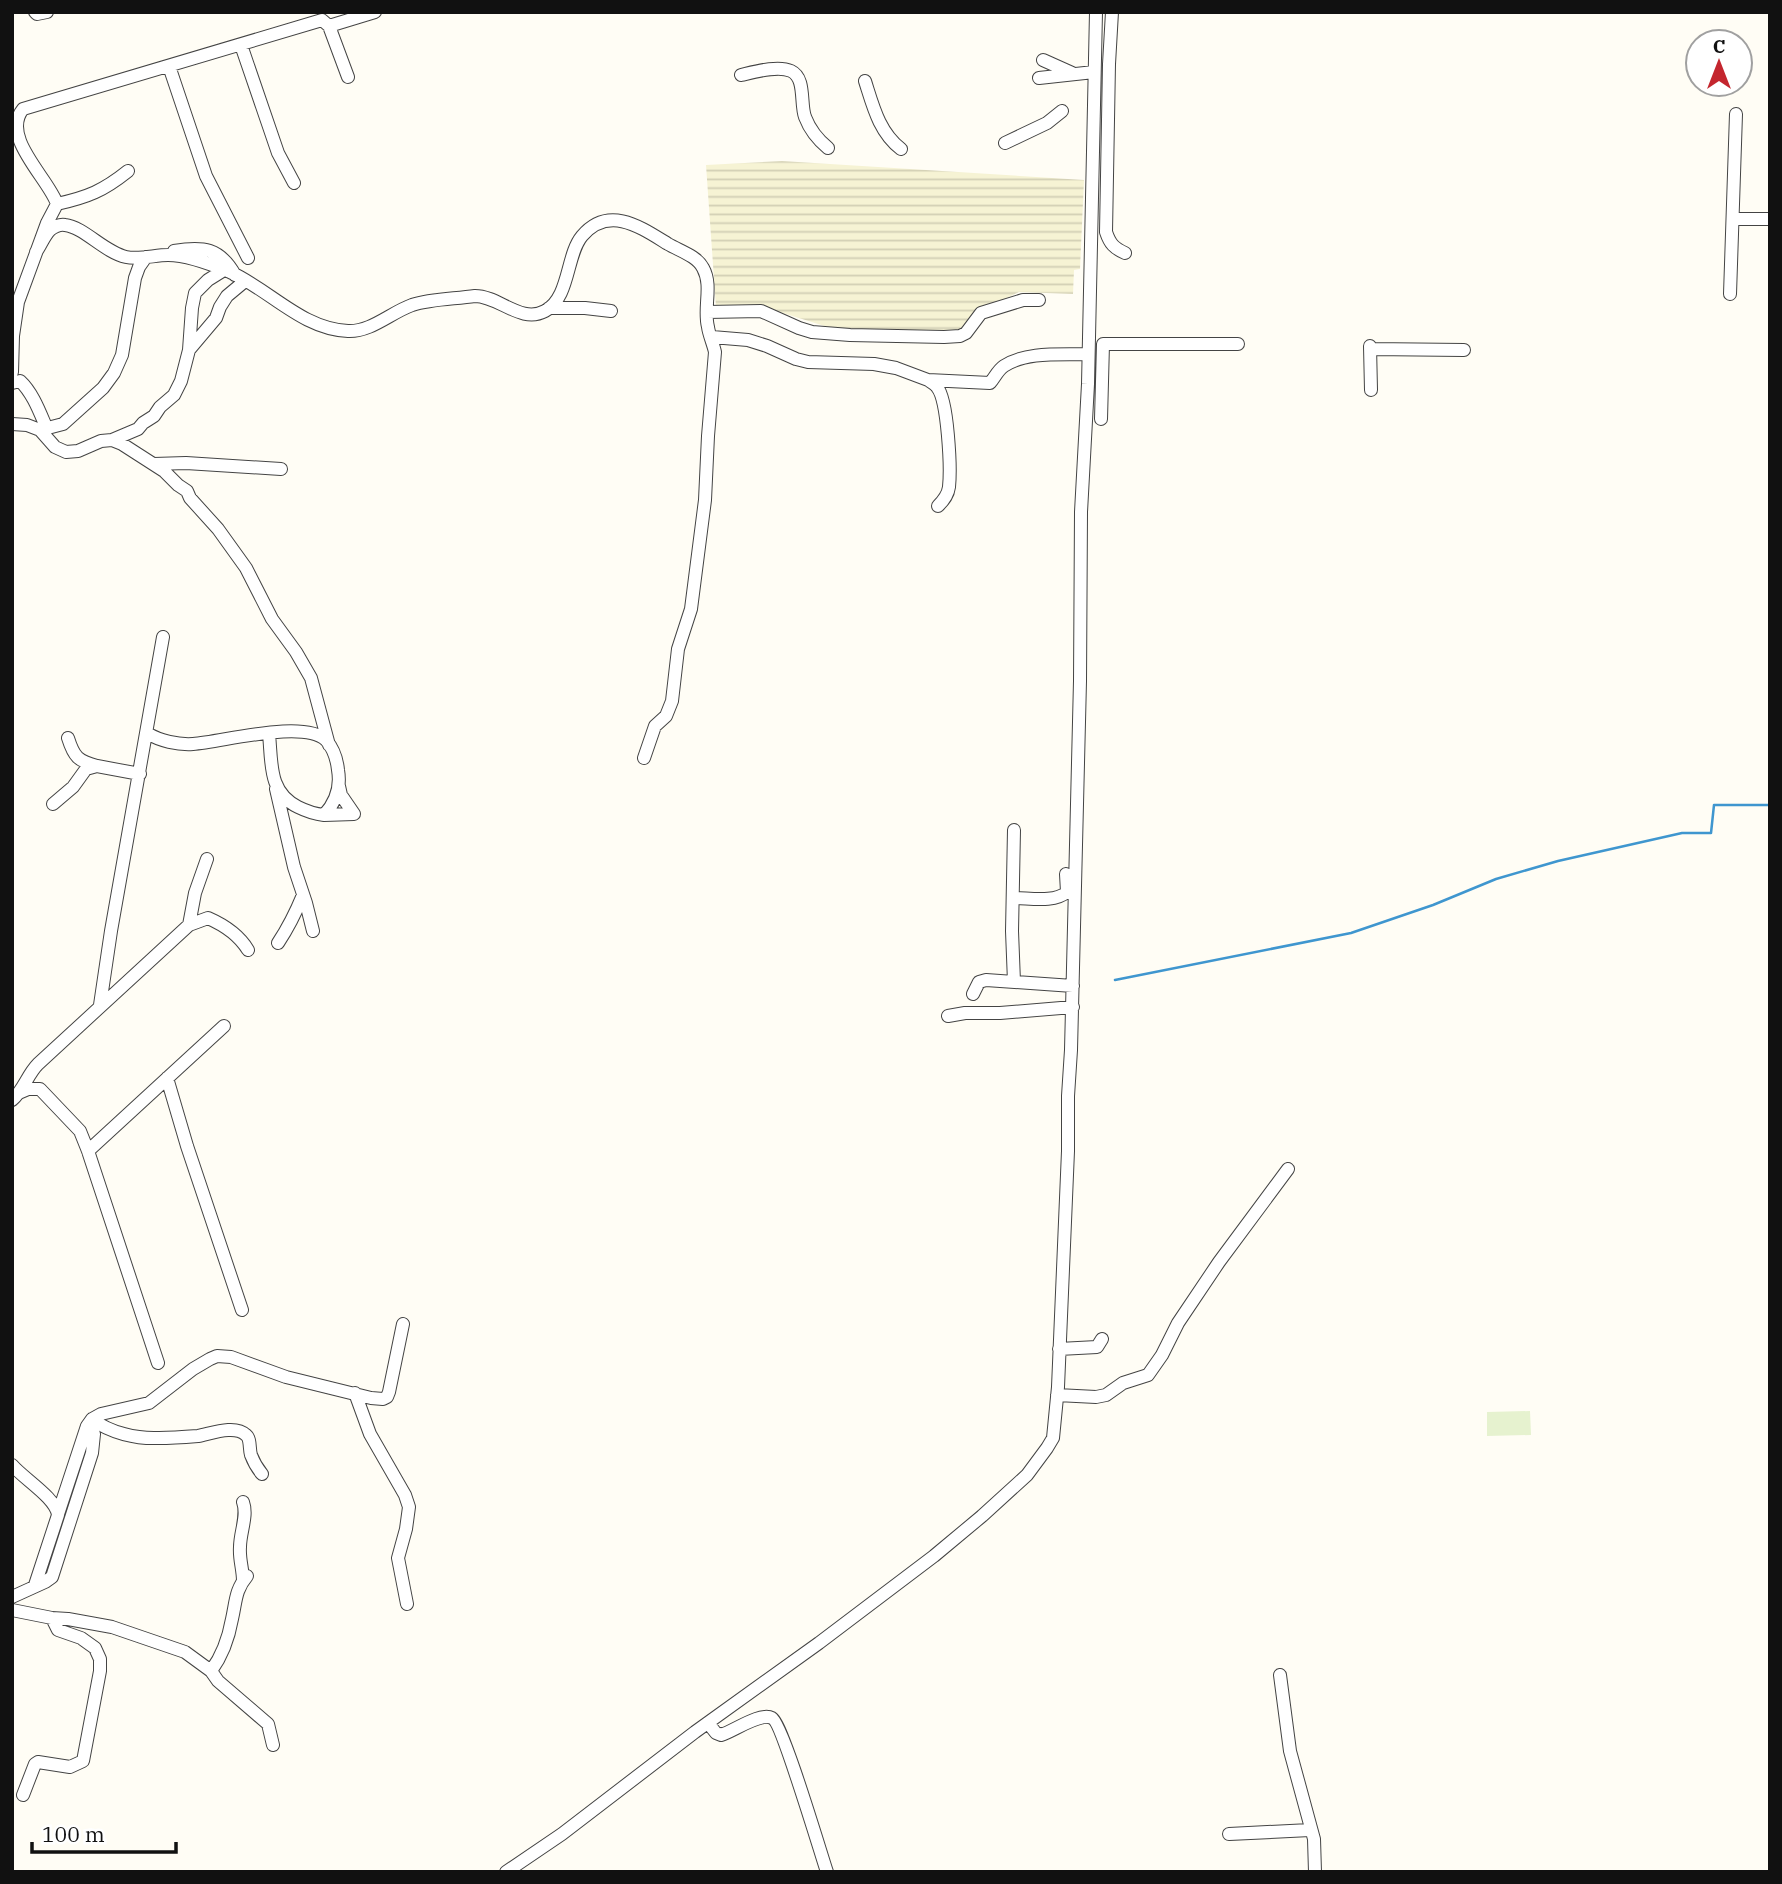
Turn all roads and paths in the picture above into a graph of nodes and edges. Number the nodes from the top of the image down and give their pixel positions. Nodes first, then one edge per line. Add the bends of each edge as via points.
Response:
1 (35, 12) edge
2 (47, 12) edge
3 (375, 12) edge
4 (1096, 12) edge
5 (1112, 12) edge
6 (325, 19) edge
7 (241, 45) junction
8 (1043, 61) dead end
9 (169, 66) junction
10 (1072, 73) junction
11 (741, 75) dead end
12 (348, 77) dead end
13 (1038, 78) dead end
14 (1094, 78) junction
15 (865, 80) dead end
16 (1062, 111) dead end
17 (1736, 114) dead end
18 (1005, 143) dead end
19 (828, 148) dead end
20 (901, 149) dead end
21 (128, 171) dead end
22 (294, 183) dead end
23 (54, 216) junction
24 (1733, 219) junction
25 (1770, 219) edge
26 (1125, 253) dead end
27 (152, 256) junction
28 (248, 258) dead end
29 (235, 275) junction
30 (1730, 294) dead end
31 (1039, 300) dead end
32 (549, 309) junction
33 (611, 311) dead end
34 (707, 313) junction
35 (712, 337) junction
36 (1238, 344) dead end
37 (189, 350) junction
38 (1464, 350) dead end
39 (1088, 354) junction
40 (12, 372) edge
41 (928, 380) junction
42 (12, 383) edge
43 (1371, 390) dead end
44 (1101, 419) dead end
45 (12, 424) edge
46 (43, 429) junction
47 (112, 440) junction
48 (154, 464) junction
49 (281, 469) dead end
50 (938, 506) dead end
51 (163, 637) dead end
52 (146, 733) junction
53 (269, 734) junction
54 (68, 738) dead end
55 (329, 745) junction
56 (644, 758) dead end
57 (91, 767) junction
58 (140, 774) junction
59 (339, 786) junction
60 (276, 788) junction
61 (53, 804) dead end
62 (324, 815) junction
63 (1014, 830) dead end
64 (207, 859) dead end
65 (1066, 874) dead end
66 (1071, 889) junction
67 (303, 895) junction
68 (1014, 898) junction
69 (192, 909) junction
70 (208, 918) junction
71 (190, 925) junction
72 (313, 931) dead end
73 (278, 943) dead end
74 (248, 950) dead end
75 (1014, 982) junction
76 (1073, 986) junction
77 (973, 994) dead end
78 (100, 1006) junction
79 (1073, 1007) junction
80 (948, 1016) dead end
81 (224, 1026) dead end
82 (167, 1078) junction
83 (17, 1096) edge
84 (88, 1151) junction
85 (1288, 1170) dead end
86 (242, 1310) dead end
87 (402, 1324) dead end
88 (1102, 1339) dead end
89 (1059, 1349) junction
90 (158, 1363) dead end
91 (355, 1393) junction
92 (1057, 1395) junction
93 (89, 1423) junction
94 (12, 1465) edge
95 (262, 1474) dead end
96 (18, 1478) edge
97 (243, 1503) dead end
98 (58, 1515) junction
99 (34, 1585) junction
100 (12, 1597) edge
101 (408, 1604) dead end
102 (12, 1610) edge
103 (52, 1618) junction
104 (211, 1671) junction
105 (1280, 1675) dead end
106 (708, 1723) junction
107 (273, 1745) dead end
108 (23, 1795) dead end
109 (1310, 1830) junction
110 (1229, 1834) dead end
111 (506, 1872) edge
112 (827, 1872) edge
113 (1315, 1872) edge

1 - 2 street
3 - 6 street
4 - 14 street
5 - 26 street via 1106,232 1114,248
6 - 7 street
6 - 12 street
7 - 9 street
7 - 22 street via 278,153
8 - 10 street
9 - 23 street via 23,109 18,135 55,197
9 - 28 street via 206,176
10 - 13 street
10 - 14 street
11 - 19 street via 789,70 798,76 805,116
14 - 39 street
15 - 20 street via 884,132
16 - 18 street
17 - 24 street
21 - 23 street
23 - 27 street via 125,257
23 - 40 street via 47,223 18,302
24 - 25 street
24 - 30 street
27 - 29 street via 206,249 219,253
27 - 46 street via 139,267 135,278 122,355 114,373 63,424
29 - 32 street via 309,321 336,330 367,328 424,302 475,296 533,316
29 - 37 street via 216,318
29 - 37 street via 208,280 195,293
31 - 34 street via 981,313 966,333 944,337 812,332 761,311
32 - 33 street
32 - 34 street via 564,285 580,238 590,227 612,219 651,232 703,266 708,282
34 - 35 street
35 - 41 street via 748,340 808,362 874,364
35 - 56 street via 715,352 705,500 691,609 678,649 672,701 655,726
36 - 44 street via 1103,344
37 - 47 street via 174,395 138,429
38 - 43 street via 1370,348
39 - 41 street via 1023,359 1007,364 990,383
39 - 66 street
41 - 50 street via 938,387 948,442 949,487
42 - 46 street via 23,383
45 - 46 street
46 - 47 street via 55,447 66,452
47 - 48 street
48 - 49 street
48 - 55 street via 187,491 246,568 272,620 311,678
51 - 52 street
52 - 53 street via 192,744
52 - 58 street
53 - 55 street via 309,732
53 - 60 street
54 - 57 street via 75,756
55 - 59 street
57 - 58 street
57 - 61 street
58 - 78 street
59 - 62 street
59 - 62 street via 354,814
60 - 62 street via 295,805
60 - 67 street
63 - 68 street
64 - 69 street
65 - 66 street
66 - 68 street via 1047,899
66 - 76 street
67 - 72 street
67 - 73 street
68 - 75 street
69 - 70 street
69 - 71 street
70 - 71 street
70 - 74 street via 231,930
71 - 78 street
75 - 76 street
75 - 77 street via 979,982
76 - 79 street
78 - 83 street via 34,1068
79 - 80 street
79 - 89 street
81 - 82 street
82 - 84 street
82 - 86 street
83 - 84 street via 40,1089 80,1132
84 - 90 street
85 - 92 street via 1219,1262 1148,1375 1106,1395
87 - 91 street via 387,1397
88 - 89 street via 1097,1347
89 - 92 street
91 - 93 street via 217,1356 149,1403 101,1414
91 - 101 street via 370,1434 409,1507 397,1558
92 - 106 street via 1053,1438 1027,1475 934,1556
93 - 95 street via 158,1438 240,1432 248,1438 255,1466
93 - 98 street
93 - 99 street via 94,1434 92,1453 52,1577
94 - 96 street
96 - 98 street via 52,1501
97 - 104 street via 240,1561 245,1579
98 - 99 street
99 - 100 street
102 - 103 street
103 - 104 street via 113,1627 185,1652
103 - 108 street via 58,1630 95,1648 100,1671 83,1761 70,1766 38,1762
104 - 107 street via 268,1724
105 - 109 street via 1290,1751
106 - 111 street
106 - 112 street via 721,1735 761,1717 776,1721
109 - 110 street
109 - 113 street

